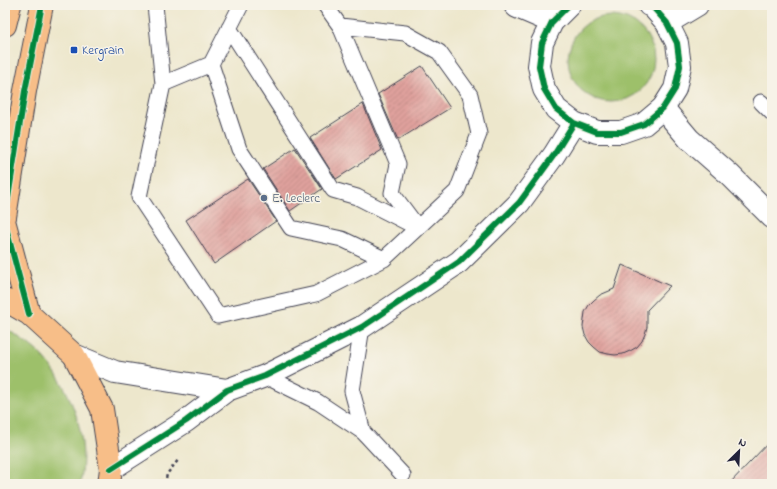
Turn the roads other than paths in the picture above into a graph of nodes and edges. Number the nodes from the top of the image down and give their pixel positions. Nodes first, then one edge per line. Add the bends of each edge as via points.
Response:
1 (10, 5) edge
2 (42, 5) edge
3 (155, 5) edge
4 (241, 5) edge
5 (325, 5) edge
6 (515, 5) edge
7 (569, 5) edge
8 (649, 5) edge
9 (697, 5) edge
10 (552, 22) junction
11 (667, 23) junction
12 (5, 25) edge
13 (340, 26) junction
14 (229, 28) junction
15 (211, 64) junction
16 (163, 84) junction
17 (761, 102) dead end
18 (663, 108) junction
19 (772, 113) edge
20 (574, 123) junction
21 (5, 217) edge
22 (772, 217) edge
23 (5, 224) edge
24 (418, 228) junction
25 (384, 259) junction
26 (5, 300) edge
27 (29, 314) junction
28 (362, 327) junction
29 (74, 355) junction
30 (265, 376) junction
31 (227, 390) junction
32 (363, 432) junction
33 (403, 475) dead end
34 (110, 476) edge

1 - 12 main road
2 - 21 main road via 24,91
3 - 16 lane
4 - 14 lane
5 - 13 lane
6 - 10 street
7 - 10 street
8 - 11 street
9 - 11 street
10 - 20 street via 542,43 539,66 544,89 556,108
11 - 18 street via 677,43 680,66 675,89
13 - 24 lane via 398,164 392,193
13 - 24 lane via 404,33 439,52 470,95 479,134 457,191
14 - 15 lane
14 - 24 lane via 333,190 357,197
15 - 16 lane
15 - 25 lane via 239,149 291,228 342,239
16 - 25 lane via 139,197 218,316 316,294
17 - 19 lane
18 - 20 street via 644,124 621,132 597,132
18 - 22 street via 689,139
20 - 28 street via 519,203 459,262
23 - 27 main road
24 - 25 lane
26 - 27 main road
27 - 29 main road
28 - 30 street
28 - 32 lane via 352,391
29 - 31 street via 115,372
29 - 34 main road via 102,409
30 - 31 street
30 - 32 lane via 318,402
31 - 34 street
32 - 33 lane

